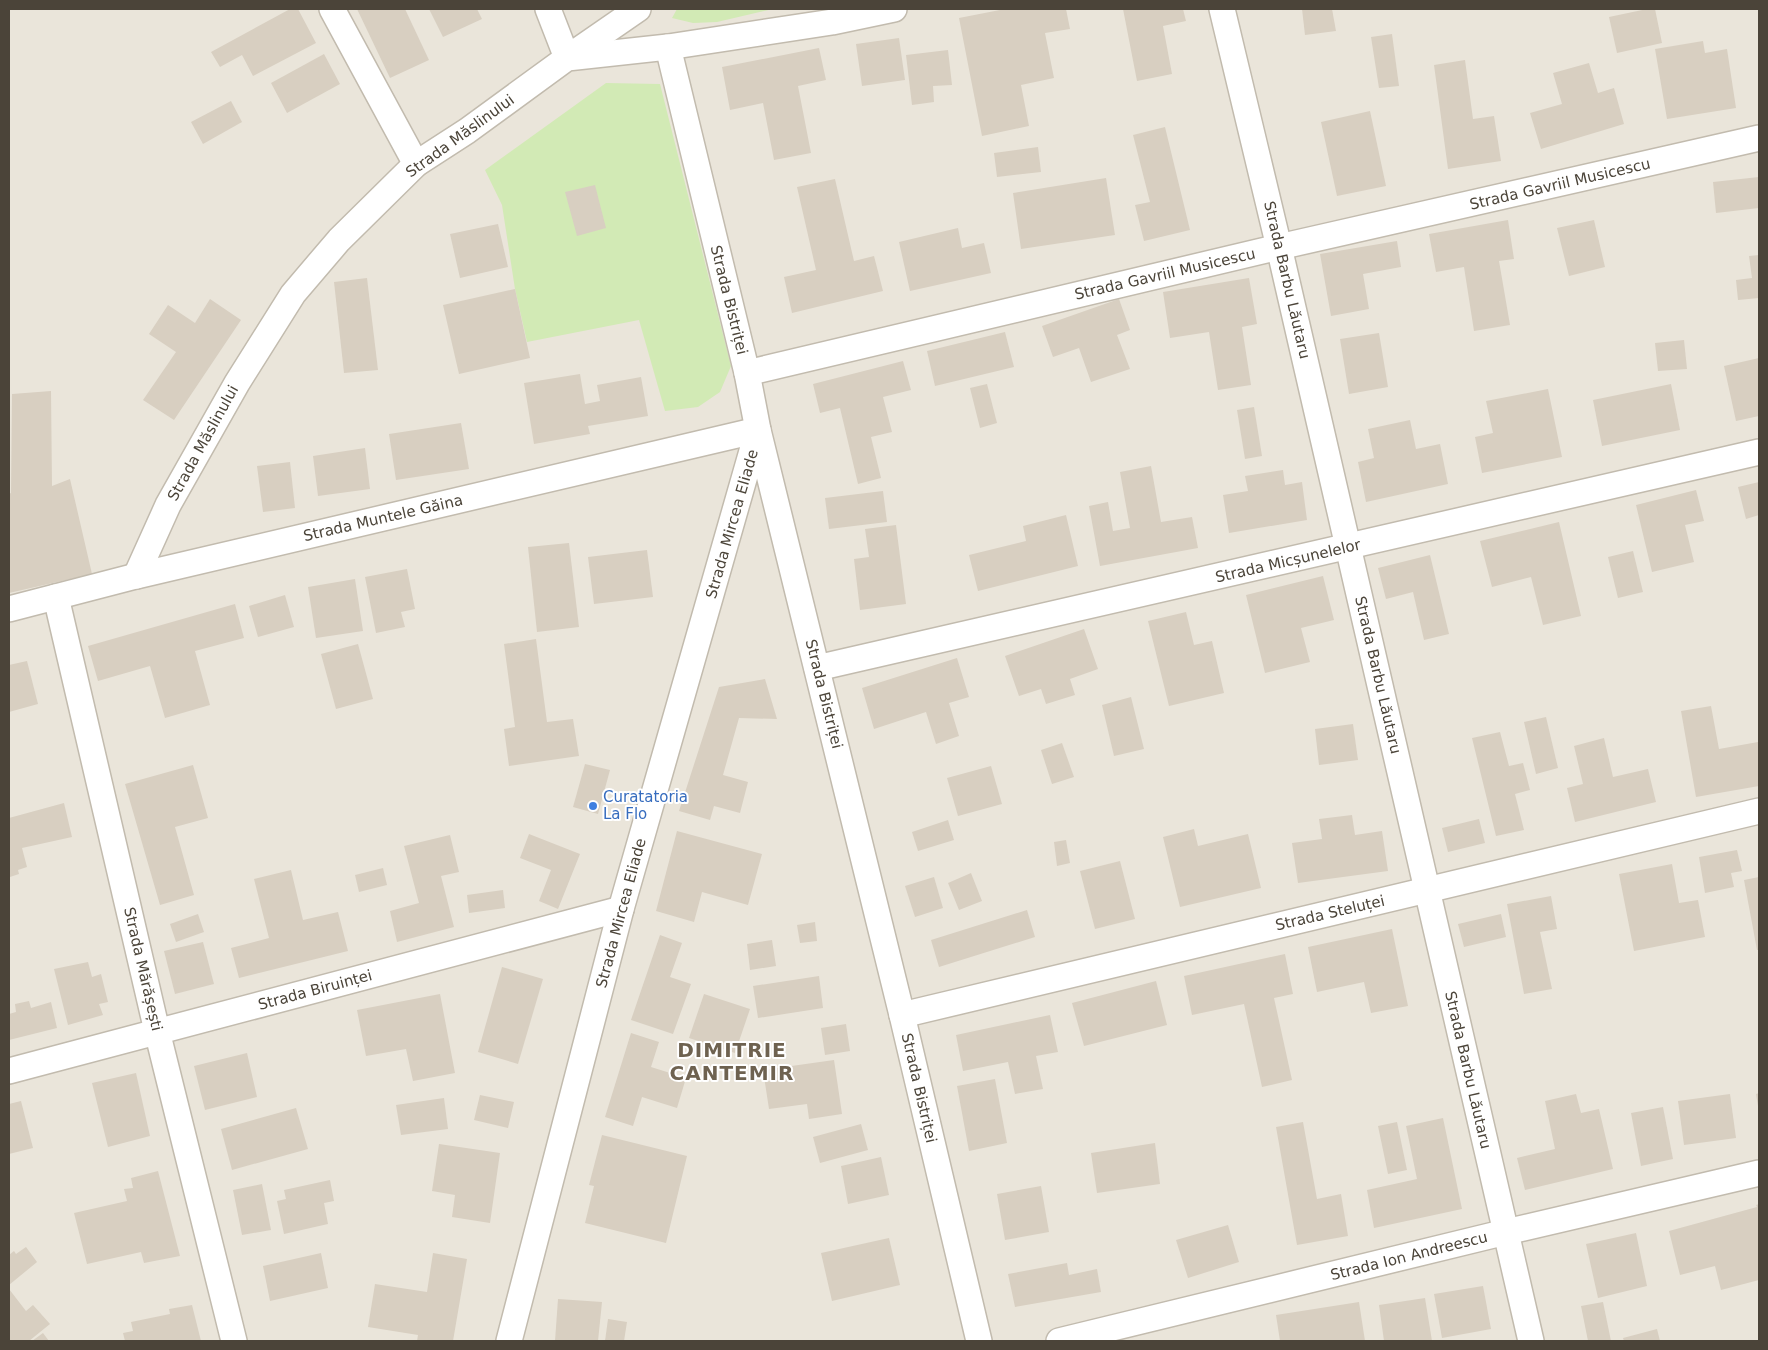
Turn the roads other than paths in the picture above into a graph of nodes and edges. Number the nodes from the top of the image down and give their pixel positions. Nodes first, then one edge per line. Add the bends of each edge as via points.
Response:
1 (332, 9) edge
2 (548, 9) edge
3 (638, 9) edge
4 (894, 9) edge
5 (1222, 9) edge
6 (830, 16) edge
7 (668, 47) junction
8 (567, 58) junction
9 (1759, 138) edge
10 (416, 164) junction
11 (1280, 247) junction
12 (747, 373) junction
13 (758, 430) junction
14 (1759, 452) edge
15 (1349, 547) junction
16 (136, 576) junction
17 (56, 596) junction
18 (9, 609) edge
19 (817, 668) junction
20 (1759, 811) edge
21 (1426, 890) junction
22 (620, 909) junction
23 (902, 1015) junction
24 (158, 1031) junction
25 (9, 1071) edge
26 (1759, 1174) edge
27 (1506, 1232) junction
28 (517, 1308) junction
29 (234, 1341) edge
30 (509, 1341) edge
31 (525, 1341) edge
32 (979, 1341) edge
33 (1059, 1341) edge
34 (1532, 1341) edge

1 - 10 street
2 - 8 street
3 - 8 street
4 - 6 street, Strada Măslinului
5 - 11 street, Strada Barbu Lăutaru
6 - 7 street, Strada Măslinului
7 - 8 street, Strada Măslinului
7 - 12 street, Strada Bistriței
8 - 10 street, Strada Măslinului
9 - 11 street, Strada Gavriil Musicescu
10 - 16 street, Strada Măslinului via 339,240 293,294 236,383 168,505
11 - 12 street, Strada Gavriil Musicescu
11 - 15 street, Strada Barbu Lăutaru
12 - 13 street, Strada Bistriței
13 - 16 street, Strada Muntele Găina
13 - 19 street, Strada Bistriței
13 - 22 street, Strada Mircea Eliade
14 - 15 street, Strada Micșunelelor
15 - 19 street, Strada Micșunelelor
15 - 21 street, Strada Barbu Lăutaru
16 - 17 street, Strada Muntele Găina
17 - 18 street, Strada Muntele Găina
17 - 24 street, Strada Mărășești
19 - 23 street, Strada Bistriței
20 - 21 street, Strada Steluței
21 - 23 street, Strada Steluței
21 - 27 street, Strada Barbu Lăutaru
22 - 24 street, Strada Biruinței
22 - 28 street, Strada Mircea Eliade
23 - 32 street, Strada Bistriței
24 - 25 street, Strada Biruinței
24 - 29 street, Strada Mărășești
26 - 27 street, Strada Ion Andreescu
27 - 33 street, Strada Ion Andreescu
27 - 34 street, Strada Barbu Lăutaru
28 - 30 street, Strada Mircea Eliade
28 - 31 street

